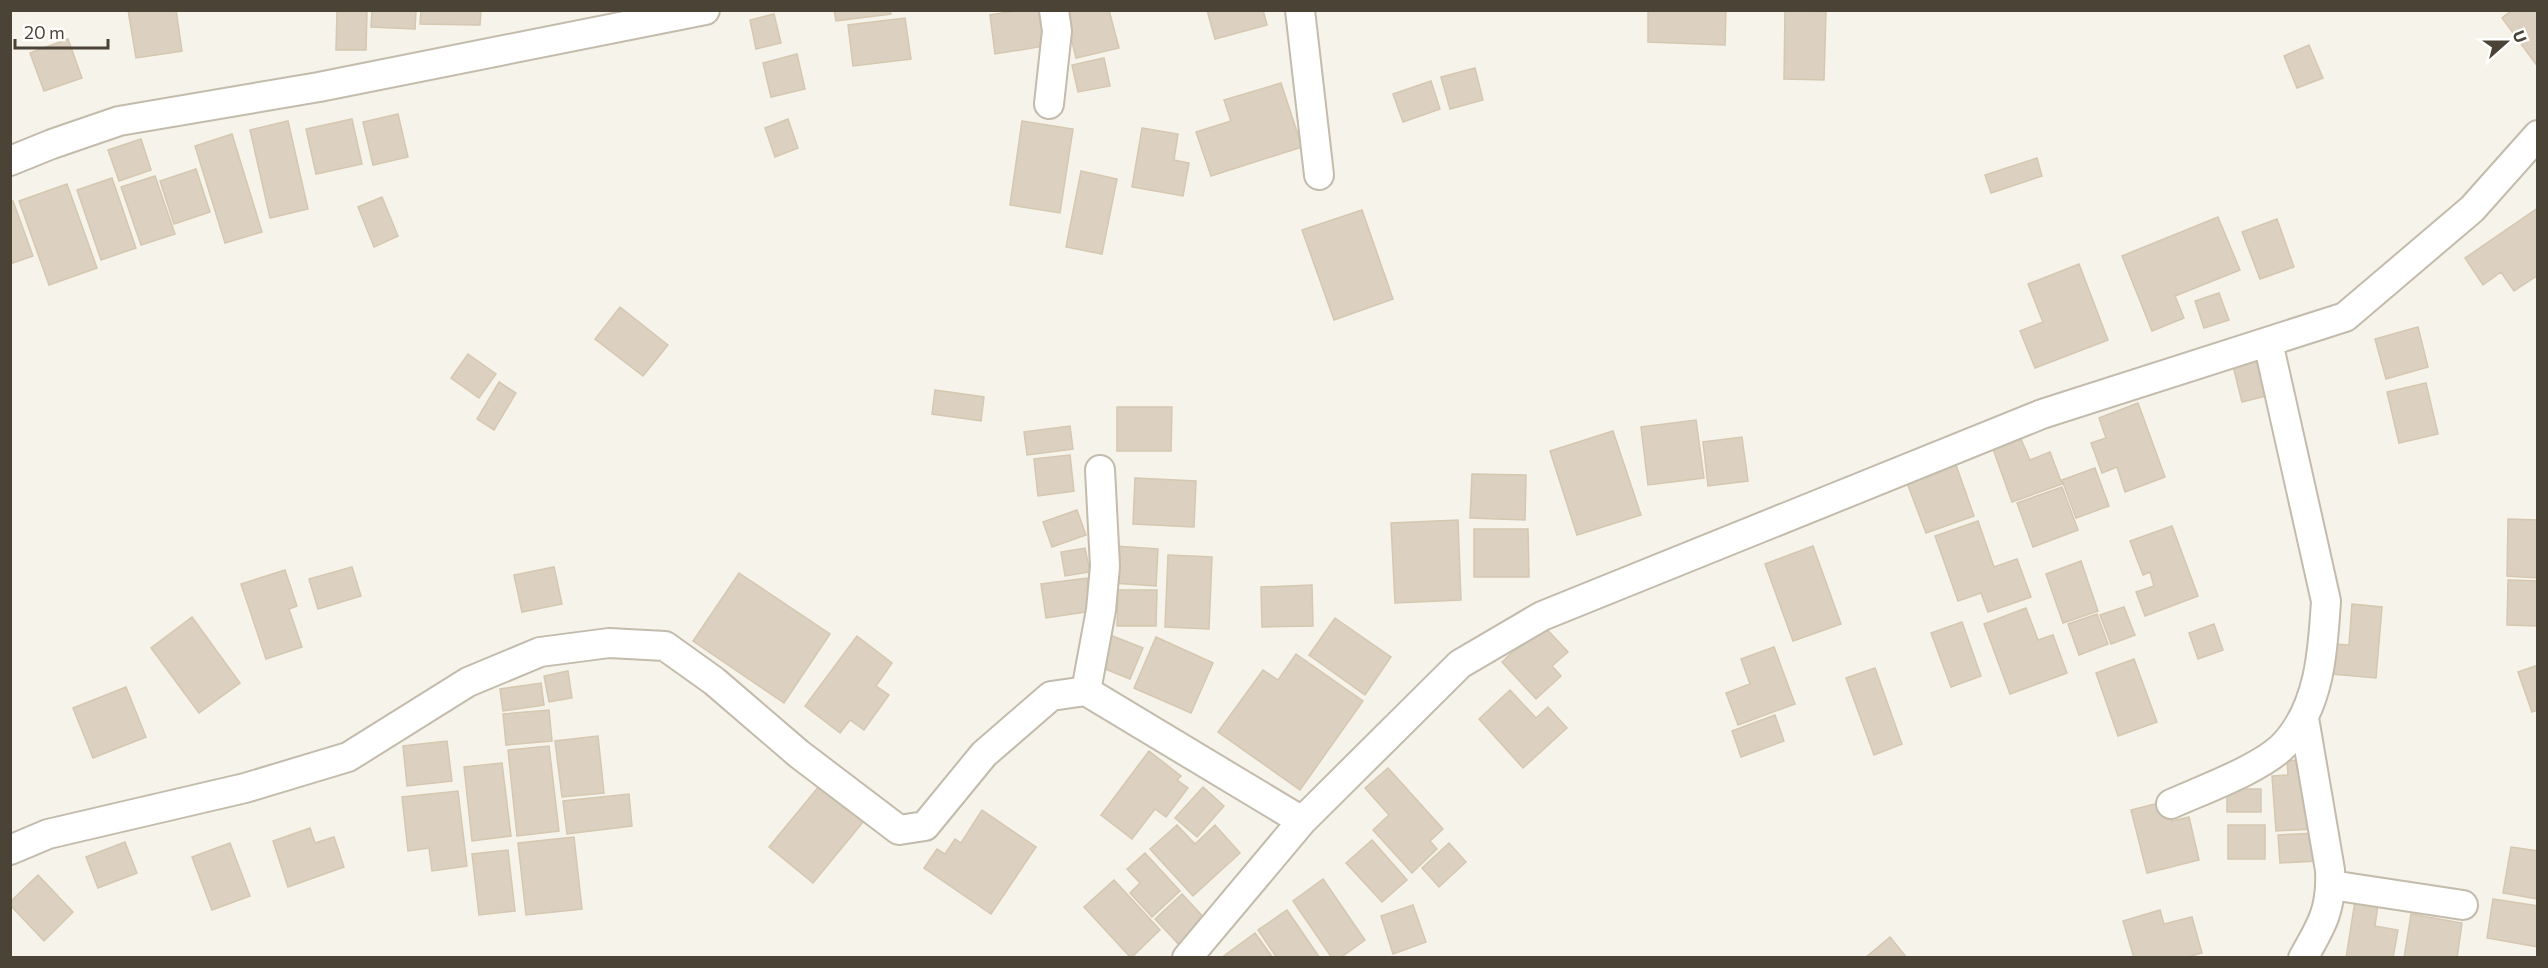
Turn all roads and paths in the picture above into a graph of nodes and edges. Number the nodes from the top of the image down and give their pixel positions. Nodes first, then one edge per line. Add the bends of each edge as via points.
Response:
1 (705, 10) edge
2 (1054, 10) edge
3 (1300, 10) edge
4 (1049, 104) dead end
5 (2538, 135) edge
6 (10, 161) edge
7 (1319, 174) dead end
8 (2268, 342) junction
9 (1100, 470) dead end
10 (1086, 691) junction
11 (2304, 718) junction
12 (2171, 804) dead end
13 (1302, 821) junction
14 (10, 850) edge
15 (2331, 885) junction
16 (2463, 905) dead end
17 (1187, 957) edge
18 (2303, 957) edge

1 - 6 street via 319,87 119,121
2 - 4 street via 1058,32
3 - 7 street
5 - 8 street via 2472,209 2345,317
8 - 11 street via 2326,601 2318,677
8 - 13 street via 2042,414 1542,616 1460,664
9 - 10 street via 1105,566
10 - 13 street
10 - 14 street via 1051,696 984,754 925,826 898,830 665,646 609,643 540,652 468,682 348,757 245,788 48,834
11 - 12 street via 2284,745 2253,765
11 - 15 street
13 - 17 street
15 - 16 street
15 - 18 street via 2326,918

